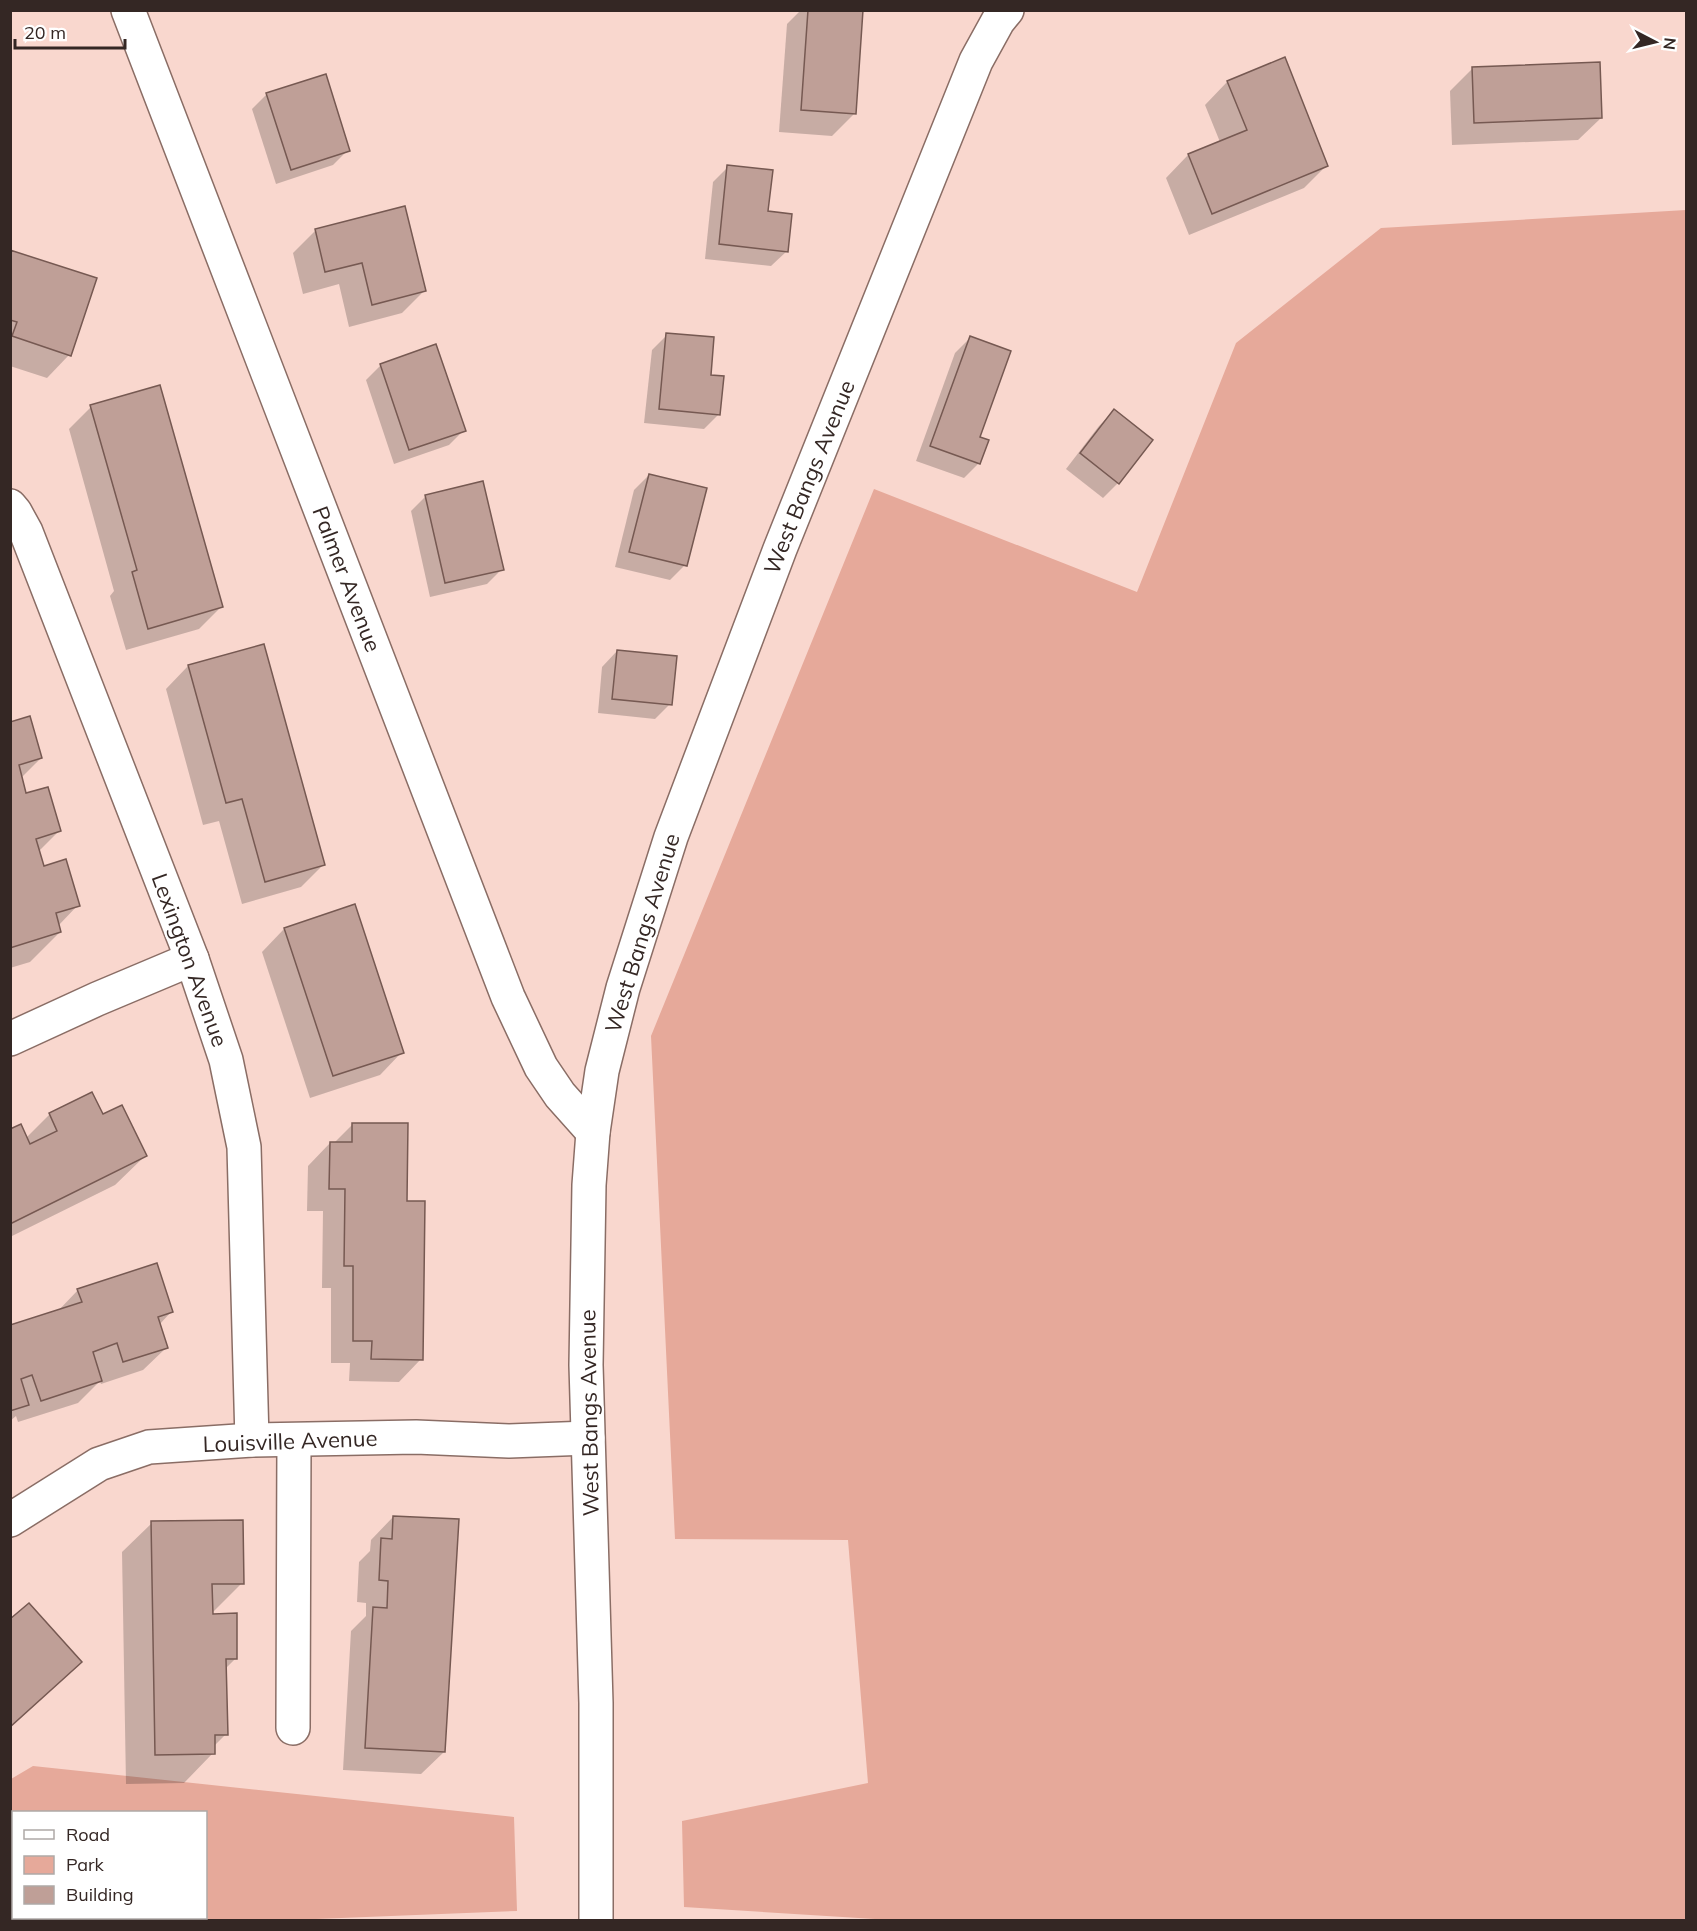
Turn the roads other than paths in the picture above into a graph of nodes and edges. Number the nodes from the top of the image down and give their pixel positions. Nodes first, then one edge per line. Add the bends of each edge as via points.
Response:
1 (128, 10) edge
2 (1007, 10) edge
3 (10, 506) edge
4 (192, 959) junction
5 (10, 1039) edge
6 (593, 1132) junction
7 (588, 1438) junction
8 (252, 1440) junction
9 (294, 1440) junction
10 (10, 1520) edge
11 (293, 1728) dead end
12 (596, 1920) edge

1 - 6 street, Palmer Avenue via 508,997 541,1067
2 - 6 street, West Bangs Avenue via 976,61 780,549 671,837 623,988 602,1071
3 - 4 street, Lexington Avenue via 26,532
4 - 5 street
4 - 8 street, Lexington Avenue via 226,1060 244,1147
6 - 7 street, West Bangs Avenue via 586,1365
7 - 9 street, Louisville Avenue
7 - 12 street, West Bangs Avenue via 596,1703
8 - 9 street, Louisville Avenue
8 - 10 street, Louisville Avenue via 139,1450 99,1464
9 - 11 street

